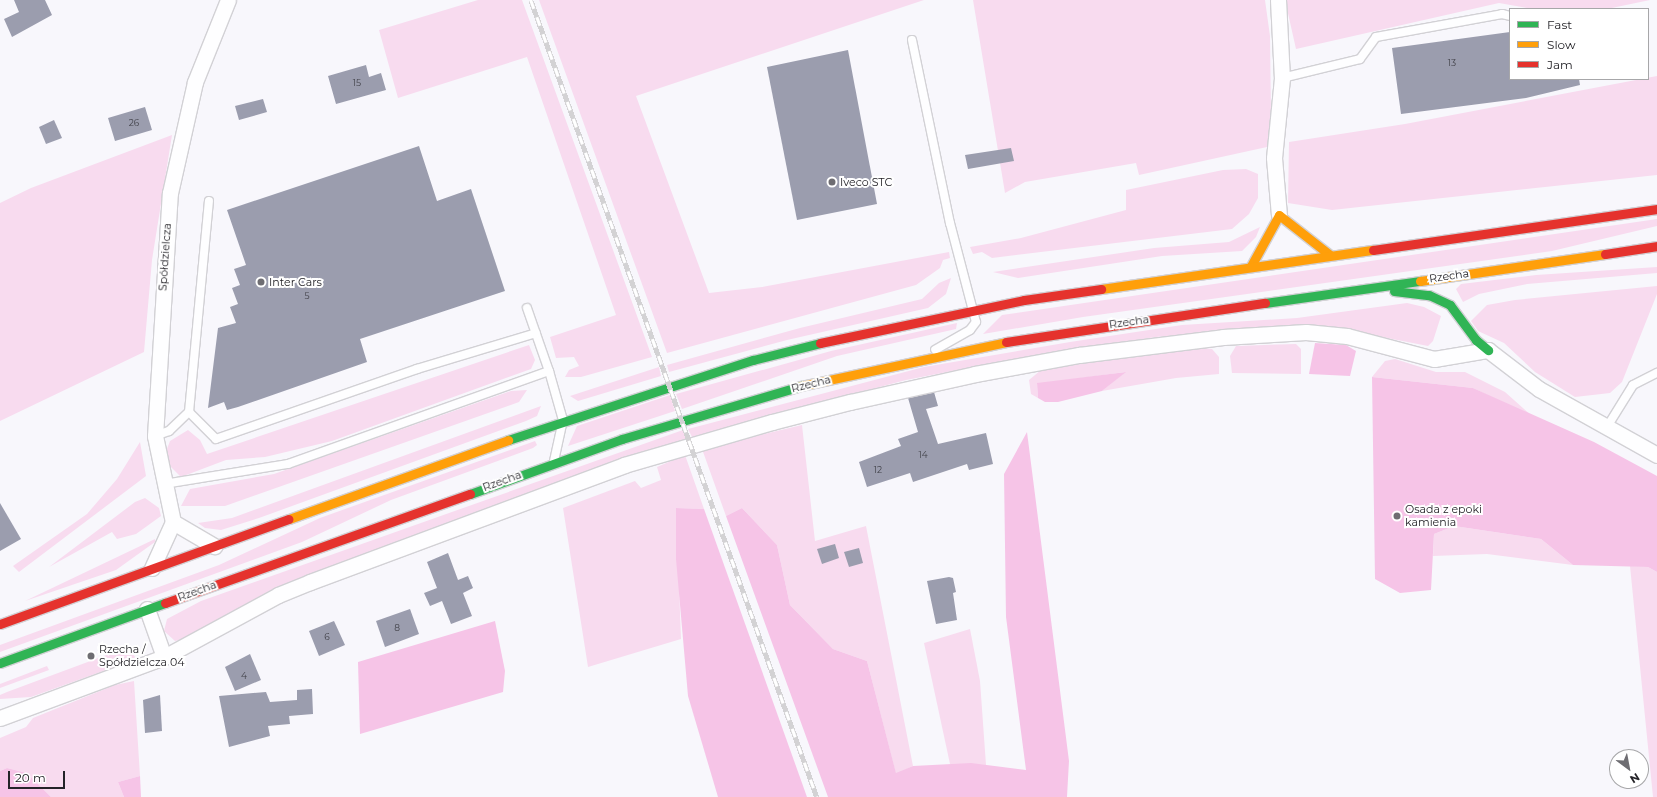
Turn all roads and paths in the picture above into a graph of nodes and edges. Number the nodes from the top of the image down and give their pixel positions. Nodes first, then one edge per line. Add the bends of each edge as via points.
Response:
1 (228, 0) edge
2 (1278, 0) edge
3 (1509, 16) edge
4 (912, 40) dead end
5 (1282, 78) junction
6 (209, 201) dead end
7 (1657, 209) edge
8 (1279, 215) junction
9 (1657, 246) edge
10 (1330, 256) junction
11 (1252, 266) junction
12 (1368, 287) junction
13 (527, 308) dead end
14 (973, 309) junction
15 (536, 333) junction
16 (1488, 350) junction
17 (918, 358) junction
18 (549, 371) junction
19 (1657, 373) edge
20 (189, 412) junction
21 (563, 420) junction
22 (1607, 427) junction
23 (155, 436) junction
24 (1657, 455) edge
25 (554, 462) junction
26 (164, 484) junction
27 (173, 522) junction
28 (214, 546) junction
29 (152, 568) junction
30 (147, 610) junction
31 (0, 624) edge
32 (164, 657) junction
33 (0, 663) edge
34 (0, 718) edge

1 - 23 street, Spółdzielcza via 194,82 170,193
2 - 5 street
3 - 5 lane via 1502,14 1376,37 1360,59
4 - 14 lane via 950,223
5 - 8 street via 1274,158
6 - 20 lane
7 - 10 main road
8 - 10 main road
8 - 11 main road
9 - 12 main road, Rzecha
10 - 11 main road
11 - 14 main road
12 - 16 main road via 1440,299 1450,305 1476,340
12 - 17 main road, Rzecha via 1119,323
13 - 15 lane
14 - 17 lane via 976,322 970,330
14 - 21 main road via 753,360
15 - 18 lane
15 - 20 lane via 418,369 216,439
16 - 22 street via 1520,377
16 - 32 street via 1434,359 1348,336 1306,332 1223,336 1029,364 850,402 624,465 278,595
17 - 25 main road, Rzecha via 740,402
18 - 21 lane
18 - 26 lane via 288,464
19 - 22 lane via 1633,385
20 - 23 lane via 169,431
21 - 25 lane
21 - 28 main road
22 - 24 street
23 - 26 street, Spółdzielcza
25 - 30 main road, Rzecha
26 - 27 street, Spółdzielcza
27 - 28 street
27 - 29 street
28 - 29 main road
29 - 31 main road
30 - 32 street
30 - 33 main road, Rzecha
32 - 34 street

